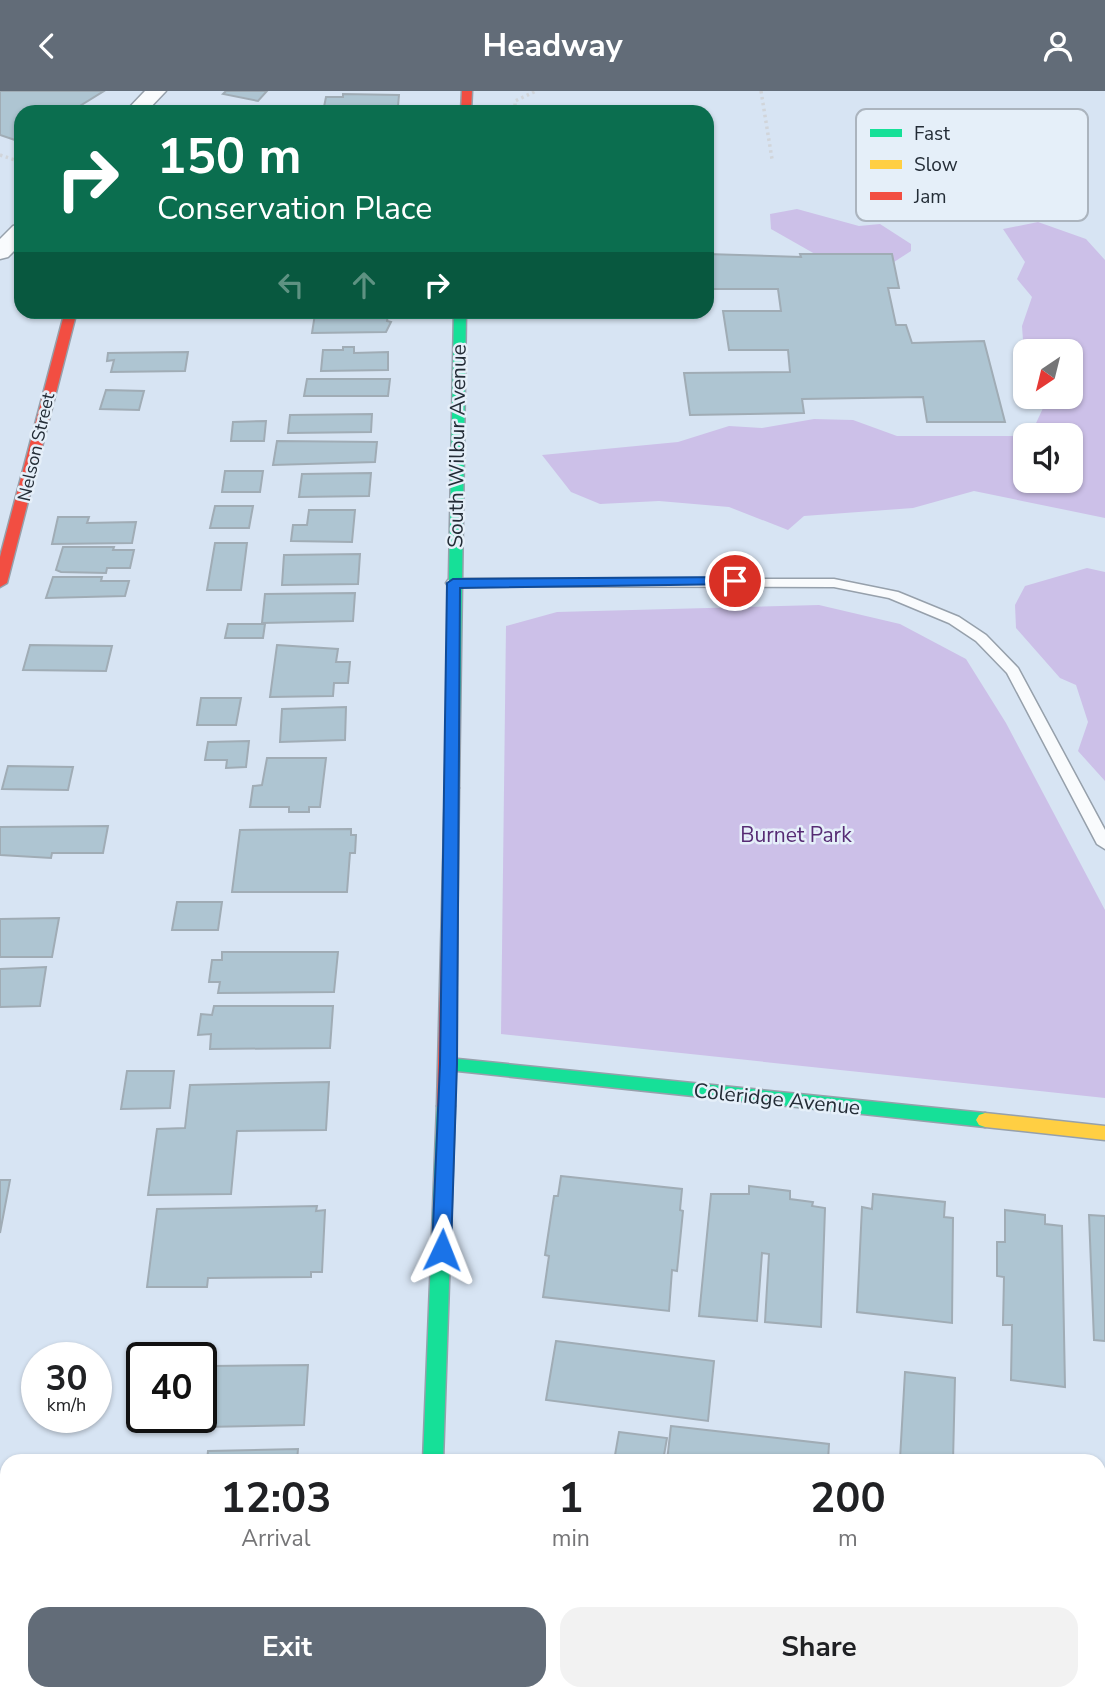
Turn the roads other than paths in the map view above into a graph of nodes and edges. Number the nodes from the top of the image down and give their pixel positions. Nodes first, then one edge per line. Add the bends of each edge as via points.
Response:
1 (156, 91) edge
2 (142, 105) edge
3 (14, 239) edge
4 (0, 252) edge
5 (69, 319) edge
6 (460, 319) edge
7 (0, 583) edge
8 (453, 583) junction
9 (1105, 843) edge
10 (448, 1064) junction
11 (1105, 1133) edge
12 (433, 1454) edge

1 - 2 street
3 - 4 street
5 - 7 street, Nelson Street
6 - 8 street, South Wilbur Avenue
8 - 9 lane via 834,583 893,595 954,619 981,638 1013,671
8 - 10 street, South Wilbur Avenue
10 - 11 street, Coleridge Avenue
10 - 12 street, South Wilbur Avenue

